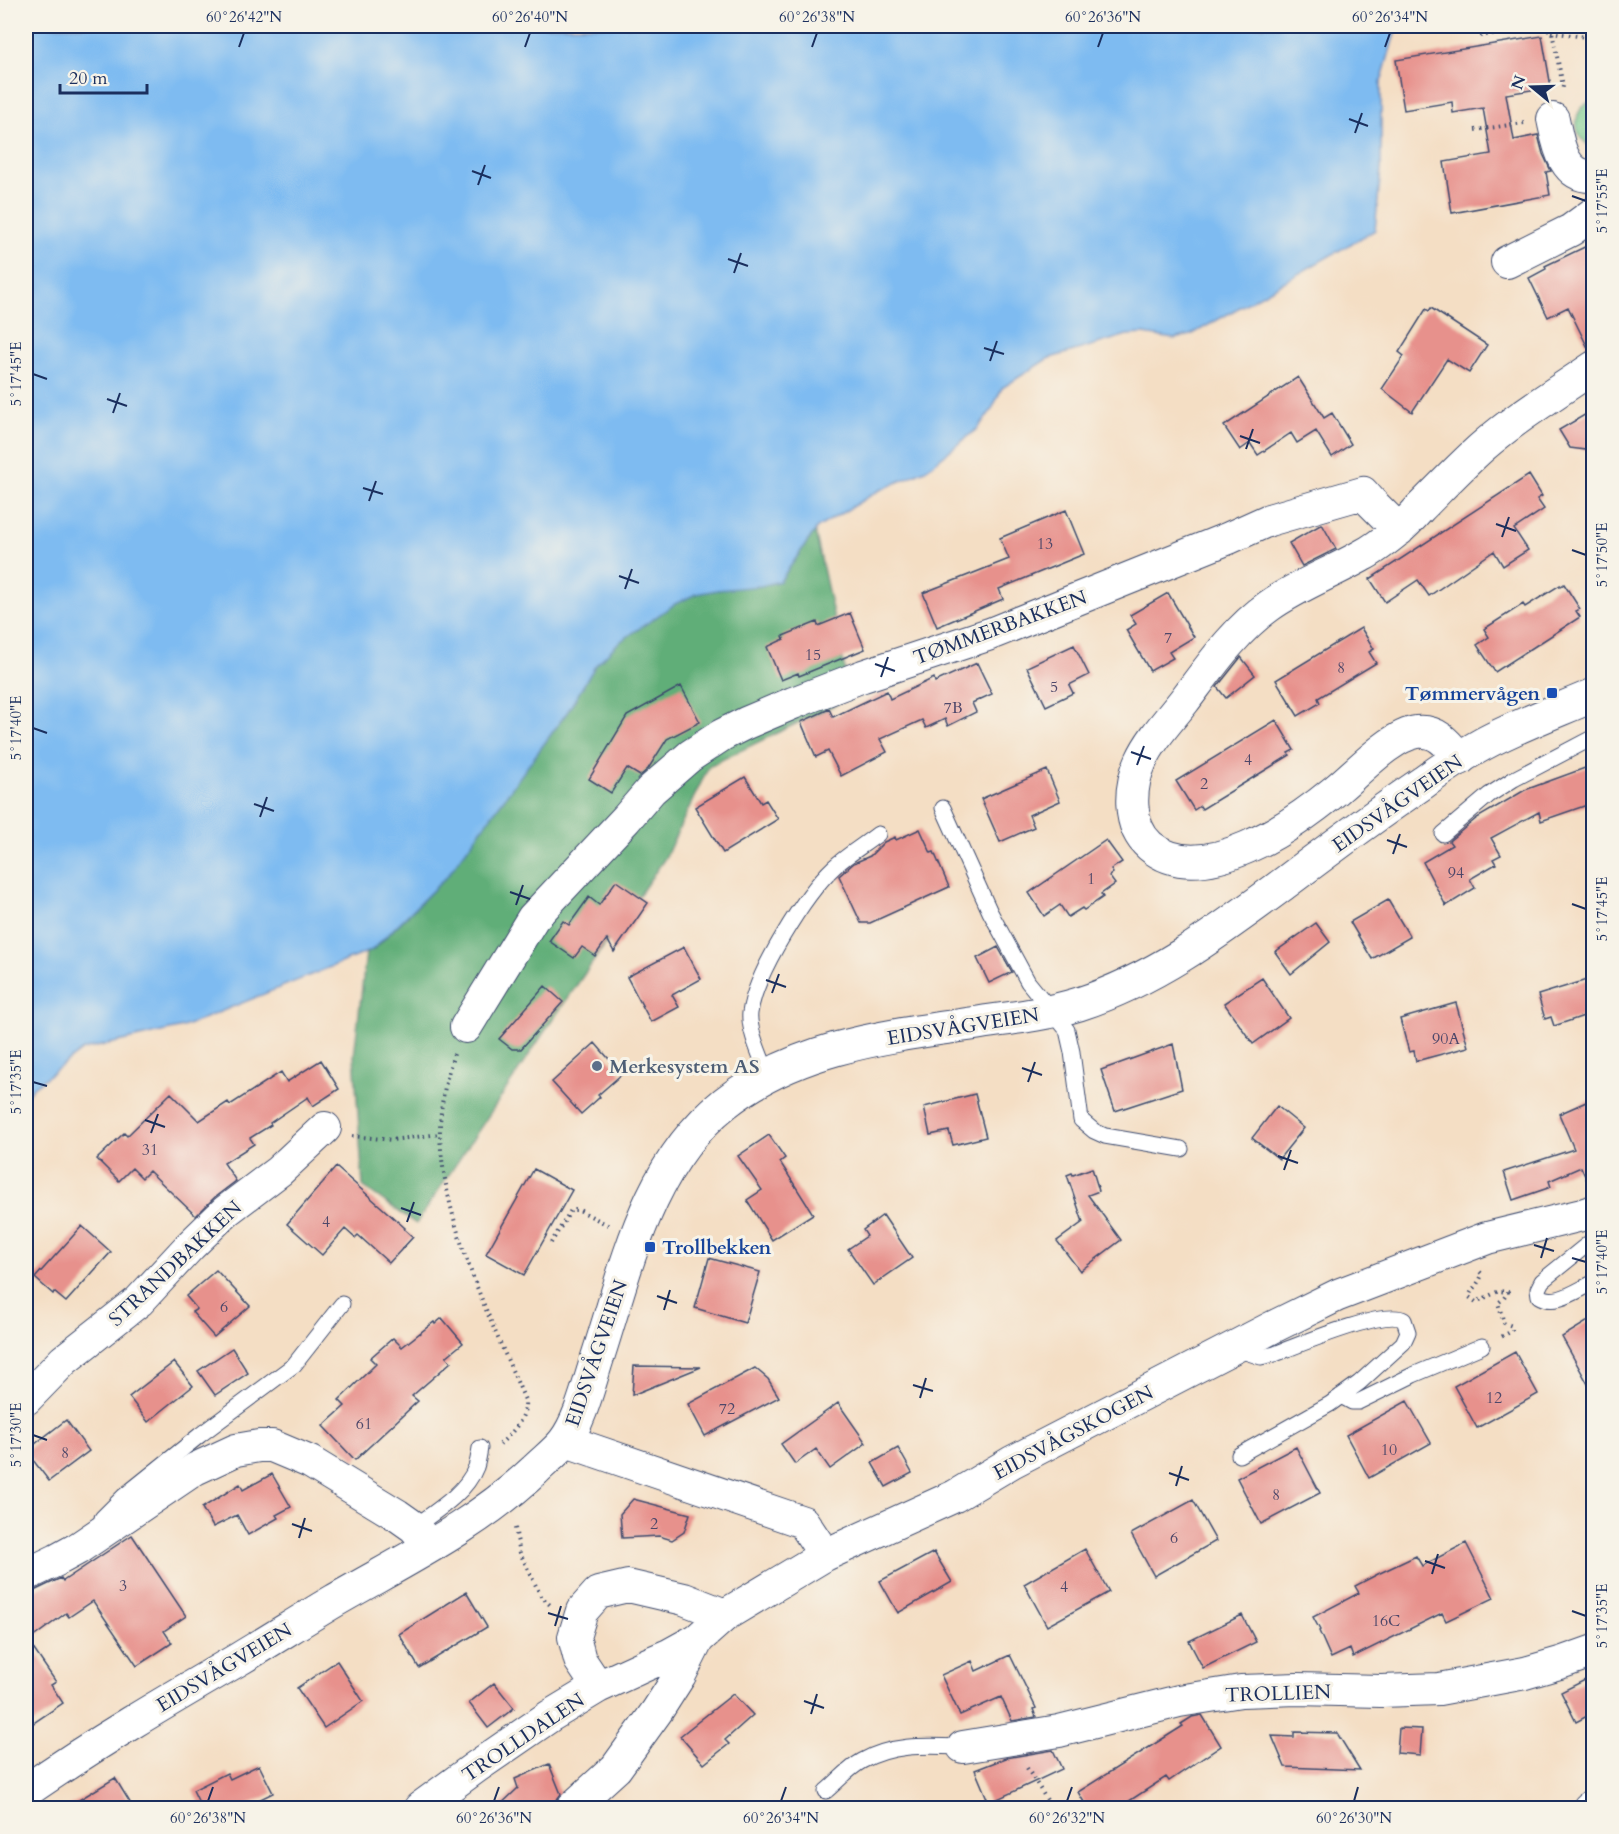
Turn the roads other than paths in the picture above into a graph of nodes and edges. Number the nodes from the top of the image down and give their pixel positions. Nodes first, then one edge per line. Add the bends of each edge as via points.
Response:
1 (1553, 119) road end
2 (1593, 176) edge
3 (1593, 213) edge
4 (1507, 262) dead end
5 (1593, 367) edge
6 (1399, 530) junction
7 (1593, 695) edge
8 (1593, 737) edge
9 (1460, 759) junction
10 (943, 808) dead end
11 (878, 834) dead end
12 (1443, 834) dead end
13 (1052, 1012) junction
14 (466, 1027) road end
15 (768, 1075) junction
16 (325, 1128) road end
17 (1181, 1149) dead end
18 (1593, 1211) edge
19 (1593, 1239) edge
20 (1593, 1283) edge
21 (342, 1304) dead end
22 (1482, 1346) dead end
23 (1234, 1348) junction
24 (1341, 1396) junction
25 (26, 1399) edge
26 (566, 1440) junction
27 (480, 1448) dead end
28 (1239, 1455) dead end
29 (422, 1537) junction
30 (85, 1542) junction
31 (825, 1555) junction
32 (26, 1575) edge
33 (726, 1615) junction
34 (698, 1639) junction
35 (1593, 1651) edge
36 (598, 1687) junction
37 (963, 1747) joint
38 (26, 1791) edge
39 (826, 1791) dead end
40 (1593, 1804) edge
41 (420, 1809) edge
42 (572, 1809) edge
43 (1589, 1809) edge

1 - 2 street via 1567,164 1581,176
3 - 4 street via 1571,230
5 - 6 street via 1500,432
6 - 9 street via 1365,554 1270,605 1233,639 1141,760 1132,802 1135,820 1149,845 1170,856 1181,860 1220,857 1282,830 1403,735 1430,732
6 - 14 street, TØMMERBAKKEN via 1363,493 1269,520 990,634 863,676 722,735 651,790 533,918
7 - 9 main road, EIDSVÅGVEIEN via 1507,732
8 - 12 lane via 1497,789
9 - 13 main road, EIDSVÅGVEIEN via 1380,812 1219,932 1155,971 1086,1002
10 - 13 lane, EIDSVÅGVEIEN via 990,912 1028,982
11 - 15 lane via 824,877 789,926 761,981 750,1014
13 - 15 main road, EIDSVÅGVEIEN via 862,1042 830,1050
13 - 17 lane, EIDSVÅGVEIEN via 1067,1030 1082,1120 1104,1136
15 - 26 main road, EIDSVÅGVEIEN via 700,1126 658,1184 630,1253 588,1387
16 - 25 street, STRANDBAKKEN via 279,1171 226,1211 139,1301 64,1360
18 - 23 street, EIDSVÅGSKOGEN via 1487,1238 1338,1295
19 - 20 lane via 1542,1281 1539,1296 1557,1300
21 - 30 lane via 294,1365 124,1496
22 - 24 lane via 1358,1402
23 - 24 lane via 1262,1357 1374,1319 1404,1320 1408,1332 1403,1343
23 - 31 street, EIDSVÅGSKOGEN via 1012,1462 955,1496
24 - 28 lane
26 - 29 main road, EIDSVÅGVEIEN via 492,1508
26 - 31 street via 803,1522
27 - 29 lane via 477,1464 466,1483
29 - 30 street via 397,1515 310,1462 272,1446 259,1446 236,1450 195,1469
29 - 38 main road, EIDSVÅGVEIEN via 330,1604
30 - 32 street
31 - 33 street, TROLLDALEN
33 - 34 street, TROLLDALEN
33 - 36 street, TROLLDALEN via 684,1599 628,1586 598,1593 582,1611 574,1637 580,1660
34 - 36 street, TROLLDALEN
34 - 42 street via 674,1684 616,1768
35 - 37 street, TROLLIEN via 1525,1673 1439,1689 1241,1691 1179,1701 1059,1731
36 - 41 street, TROLLDALEN via 541,1722
37 - 39 lane via 906,1746 882,1751 860,1761
40 - 43 street

